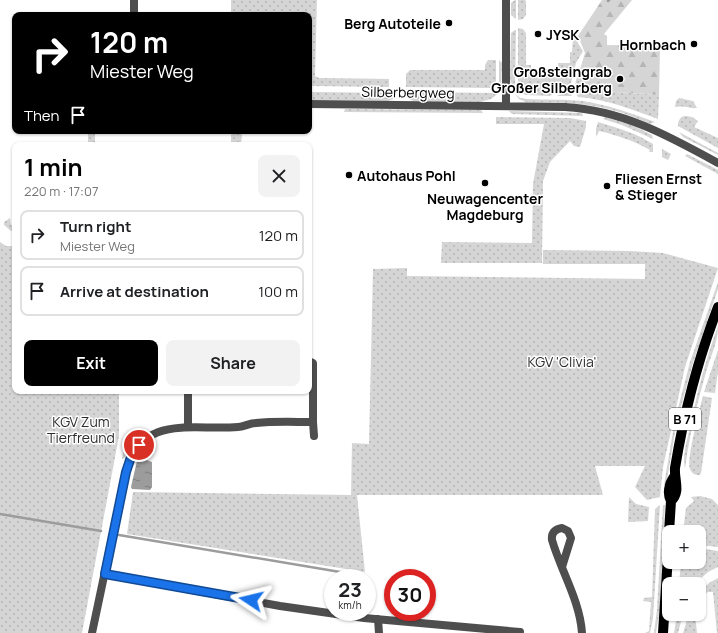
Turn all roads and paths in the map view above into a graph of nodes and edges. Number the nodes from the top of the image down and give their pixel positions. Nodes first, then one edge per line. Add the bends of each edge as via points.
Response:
1 (134, 0) edge
2 (506, 0) edge
3 (134, 12) edge
4 (312, 104) edge
5 (506, 106) junction
6 (718, 163) edge
7 (718, 307) edge
8 (312, 363) edge
9 (188, 394) edge
10 (313, 422) junction
11 (188, 427) junction
12 (314, 436) dead end
13 (670, 525) edge
14 (562, 567) dead end
15 (667, 569) edge
16 (105, 574) junction
17 (378, 619) junction
18 (520, 632) edge
19 (92, 633) edge
20 (379, 633) edge
21 (582, 633) edge
22 (662, 633) edge

1 - 3 street
2 - 5 street
4 - 5 street, Silberbergweg
5 - 6 street, Silberbergweg via 569,107 611,114 663,134
7 - 13 main road, B 71 via 694,380 679,445 674,477 677,484 676,497 672,501
8 - 10 street
9 - 11 street
10 - 11 street via 257,423 237,428
10 - 12 street
11 - 16 street via 163,430 150,436 139,445 131,457
14 - 21 street via 580,613
15 - 22 main road
16 - 17 street via 280,606
16 - 19 street
17 - 18 street
17 - 20 street

